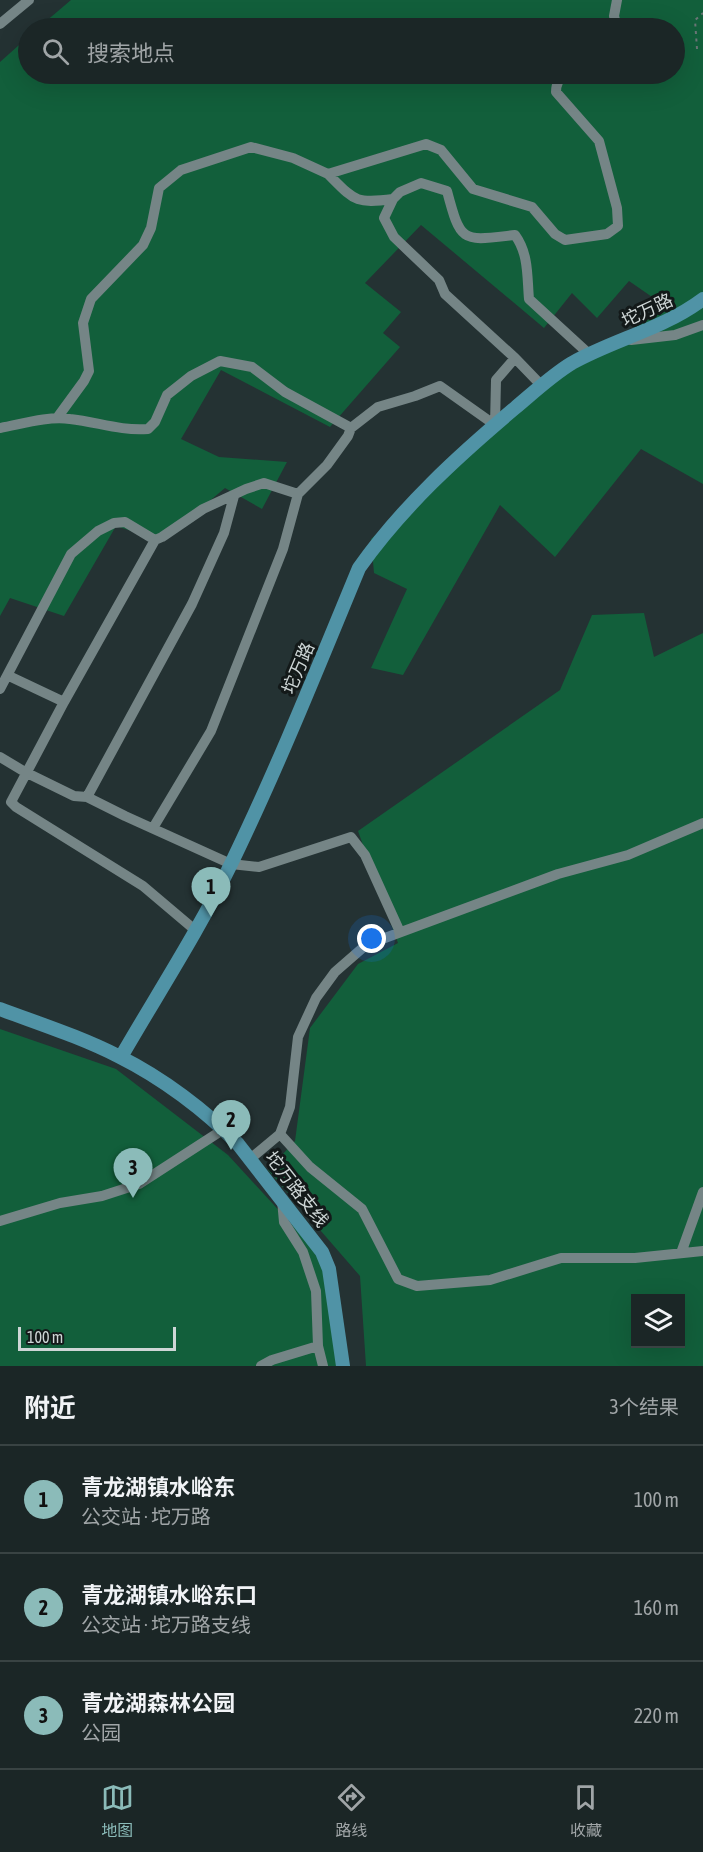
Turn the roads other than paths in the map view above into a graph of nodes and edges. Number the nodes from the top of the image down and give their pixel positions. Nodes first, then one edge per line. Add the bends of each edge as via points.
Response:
1 (29, 0) edge
2 (617, 0) edge
3 (615, 18) edge
4 (0, 24) edge
5 (557, 84) edge
6 (328, 174) junction
7 (393, 200) junction
8 (703, 299) edge
9 (703, 325) edge
10 (622, 341) junction
11 (589, 354) junction
12 (516, 358) junction
13 (542, 386) junction
14 (57, 418) junction
15 (495, 425) junction
16 (0, 428) edge
17 (351, 428) junction
18 (298, 494) junction
19 (234, 496) junction
20 (155, 540) junction
21 (9, 676) junction
22 (0, 689) edge
23 (64, 702) junction
24 (0, 756) edge
25 (25, 772) junction
26 (87, 797) junction
27 (703, 823) edge
28 (153, 828) junction
29 (231, 864) junction
30 (195, 930) junction
31 (400, 932) junction
32 (0, 1009) edge
33 (121, 1058) junction
34 (224, 1129) junction
35 (280, 1134) junction
36 (250, 1159) junction
37 (703, 1192) edge
38 (282, 1199) junction
39 (0, 1221) edge
40 (703, 1251) edge
41 (681, 1253) junction
42 (318, 1346) junction
43 (261, 1366) edge
44 (323, 1366) edge
45 (343, 1366) edge

1 - 4 street
2 - 3 street
5 - 6 street via 556,92 599,141 617,208 618,226 607,234 565,240 532,207 473,189 441,150 426,144
6 - 7 street via 350,196 366,202
6 - 14 street via 293,158 251,147 181,170 159,188 151,228 142,245 91,299 83,323 89,371
7 - 11 street via 400,192 421,183 447,191 456,224 467,237 515,235 526,258 529,299
7 - 12 street via 384,218 394,237 439,280 445,294
8 - 10 main road, 坨万路 via 673,319
9 - 10 street via 675,335
10 - 11 main road, 坨万路
11 - 13 main road, 坨万路
12 - 13 street
12 - 15 street via 496,380
13 - 15 main road, 坨万路
14 - 16 street
14 - 17 street via 128,431 148,429 167,394 220,361 252,367 285,392
15 - 17 street via 440,386 378,406
15 - 29 main road, 坨万路 via 416,498 359,567 281,756
17 - 18 street via 327,465
18 - 19 street via 264,483
18 - 28 street via 283,549 210,731
19 - 20 street via 203,509
19 - 26 street via 224,533 192,603
20 - 21 street via 125,522 114,523 71,554
20 - 23 street
21 - 22 street
21 - 23 street
23 - 25 street
24 - 25 street
25 - 26 street via 74,796
25 - 30 street via 10,802 143,886
26 - 28 street
27 - 31 street via 628,855 558,874
28 - 29 street
29 - 30 main road, 坨万路
29 - 31 street via 259,867 351,837 365,855
30 - 33 main road, 坨万路
31 - 35 street via 366,945 335,972 316,998 298,1037 290,1107
32 - 33 main road
33 - 34 main road, 坨万路支线
34 - 36 main road, 坨万路支线
34 - 39 street via 139,1184
35 - 36 street
35 - 41 street via 310,1167 362,1209 398,1280 417,1286 490,1280 561,1258 635,1258
36 - 38 main road, 坨万路支线
37 - 41 street
38 - 42 street via 284,1222 303,1252 316,1291
38 - 45 main road, 坨万路支线 via 322,1252 329,1269
40 - 41 street
42 - 43 street
42 - 44 street

